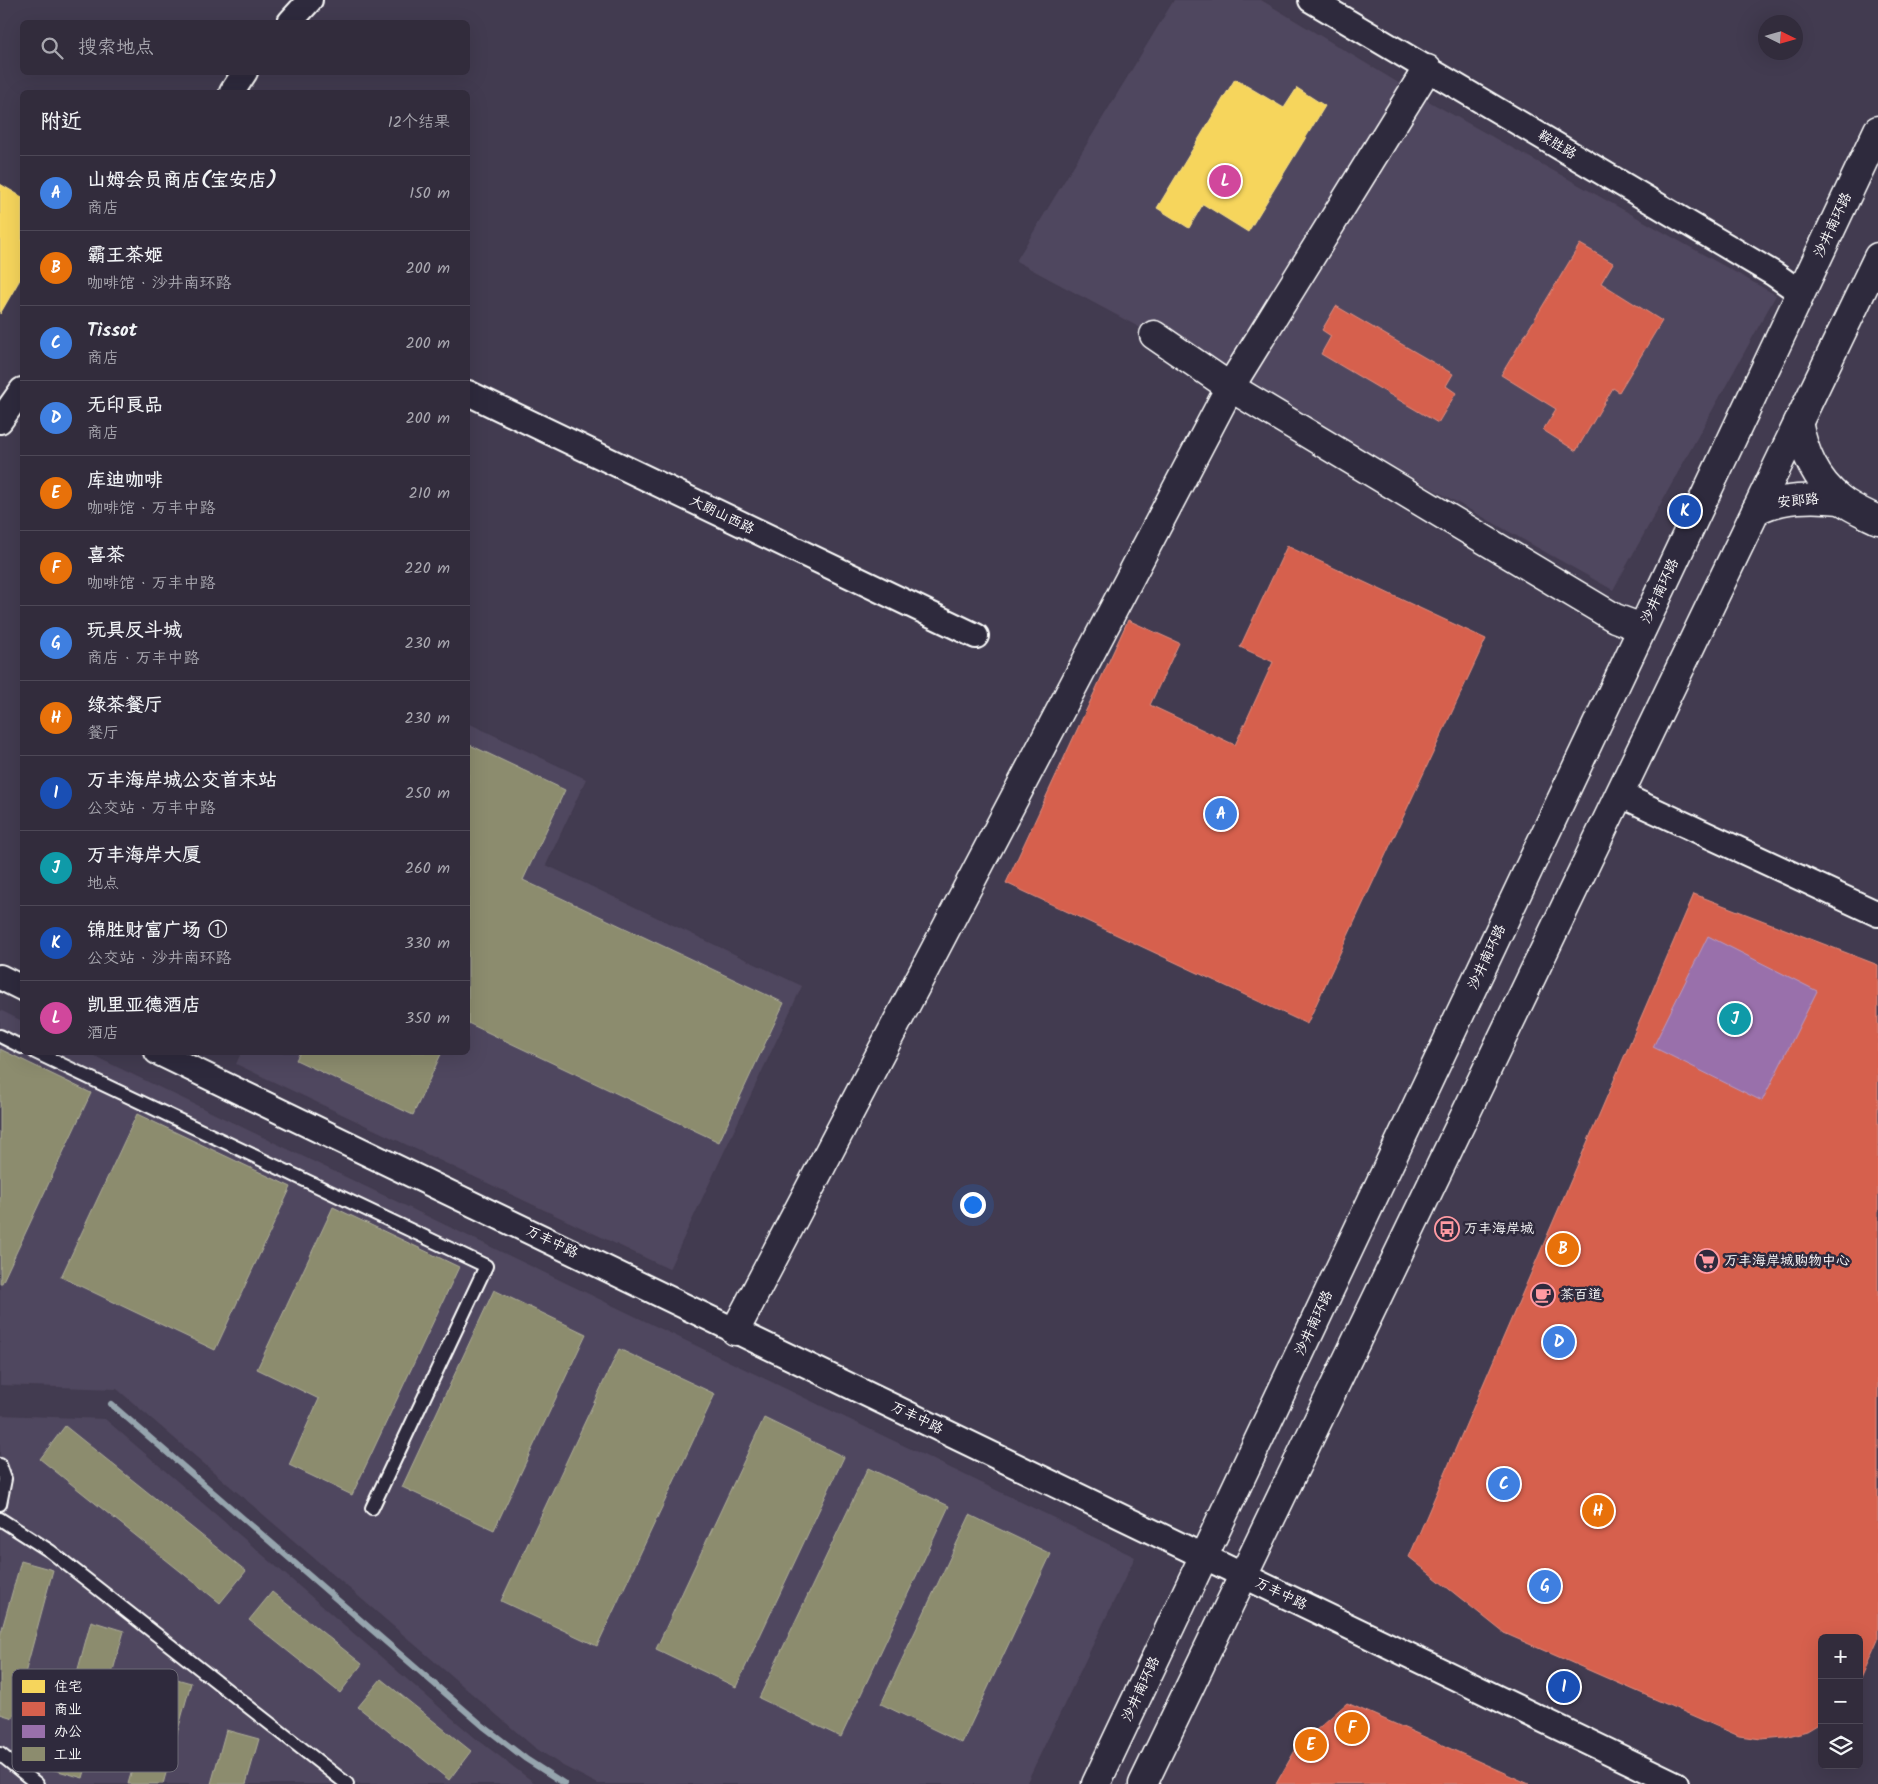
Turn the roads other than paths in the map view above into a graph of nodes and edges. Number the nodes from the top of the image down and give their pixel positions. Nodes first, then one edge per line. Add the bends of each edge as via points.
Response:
1 (310, 0) edge
2 (1311, 0) edge
3 (292, 20) edge
4 (1427, 69) junction
5 (244, 75) edge
6 (233, 90) edge
7 (1878, 130) edge
8 (1878, 257) edge
9 (1801, 293) junction
10 (1154, 335) dead end
11 (1230, 387) junction
12 (20, 393) edge
13 (470, 394) edge
14 (0, 420) edge
15 (1798, 422) junction
16 (1841, 500) junction
17 (1756, 510) junction
18 (1878, 520) edge
19 (1642, 628) junction
20 (976, 636) dead end
21 (1619, 794) junction
22 (1878, 914) edge
23 (0, 1036) edge
24 (20, 1046) edge
25 (41, 1055) edge
26 (163, 1055) edge
27 (735, 1331) junction
28 (0, 1465) edge
29 (0, 1504) edge
30 (372, 1508) dead end
31 (0, 1520) edge
32 (1204, 1556) junction
33 (1243, 1575) junction
34 (0, 1754) edge
35 (12, 1764) edge
36 (22, 1772) edge
37 (37, 1784) edge
38 (347, 1784) edge
39 (1096, 1784) edge
40 (1143, 1784) edge
41 (1676, 1784) edge

1 - 3 street
2 - 4 street, 鞍胜路
4 - 9 street, 鞍胜路
4 - 11 main road
5 - 6 street
7 - 9 main road, 沙井南环路
8 - 15 main road
9 - 19 main road, 沙井南环路
10 - 11 main road
11 - 19 main road via 1615,618
11 - 27 main road
12 - 14 street
13 - 20 street, 大朗山西路
15 - 16 main road, 安郎路 via 1806,456 1827,487
15 - 17 main road
16 - 17 main road, 安郎路 via 1785,500
16 - 18 main road, 安郎路
17 - 21 main road
19 - 32 main road, 沙井南环路
21 - 22 street
21 - 33 main road
23 - 24 lane
25 - 30 lane via 486,1266
26 - 27 street, 万丰中路
27 - 32 street, 万丰中路
28 - 29 lane via 5,1479
31 - 38 lane via 50,1551
32 - 33 street, 万丰中路
32 - 39 main road, 沙井南环路
33 - 40 main road
33 - 41 street, 万丰中路
34 - 35 lane
36 - 37 lane

